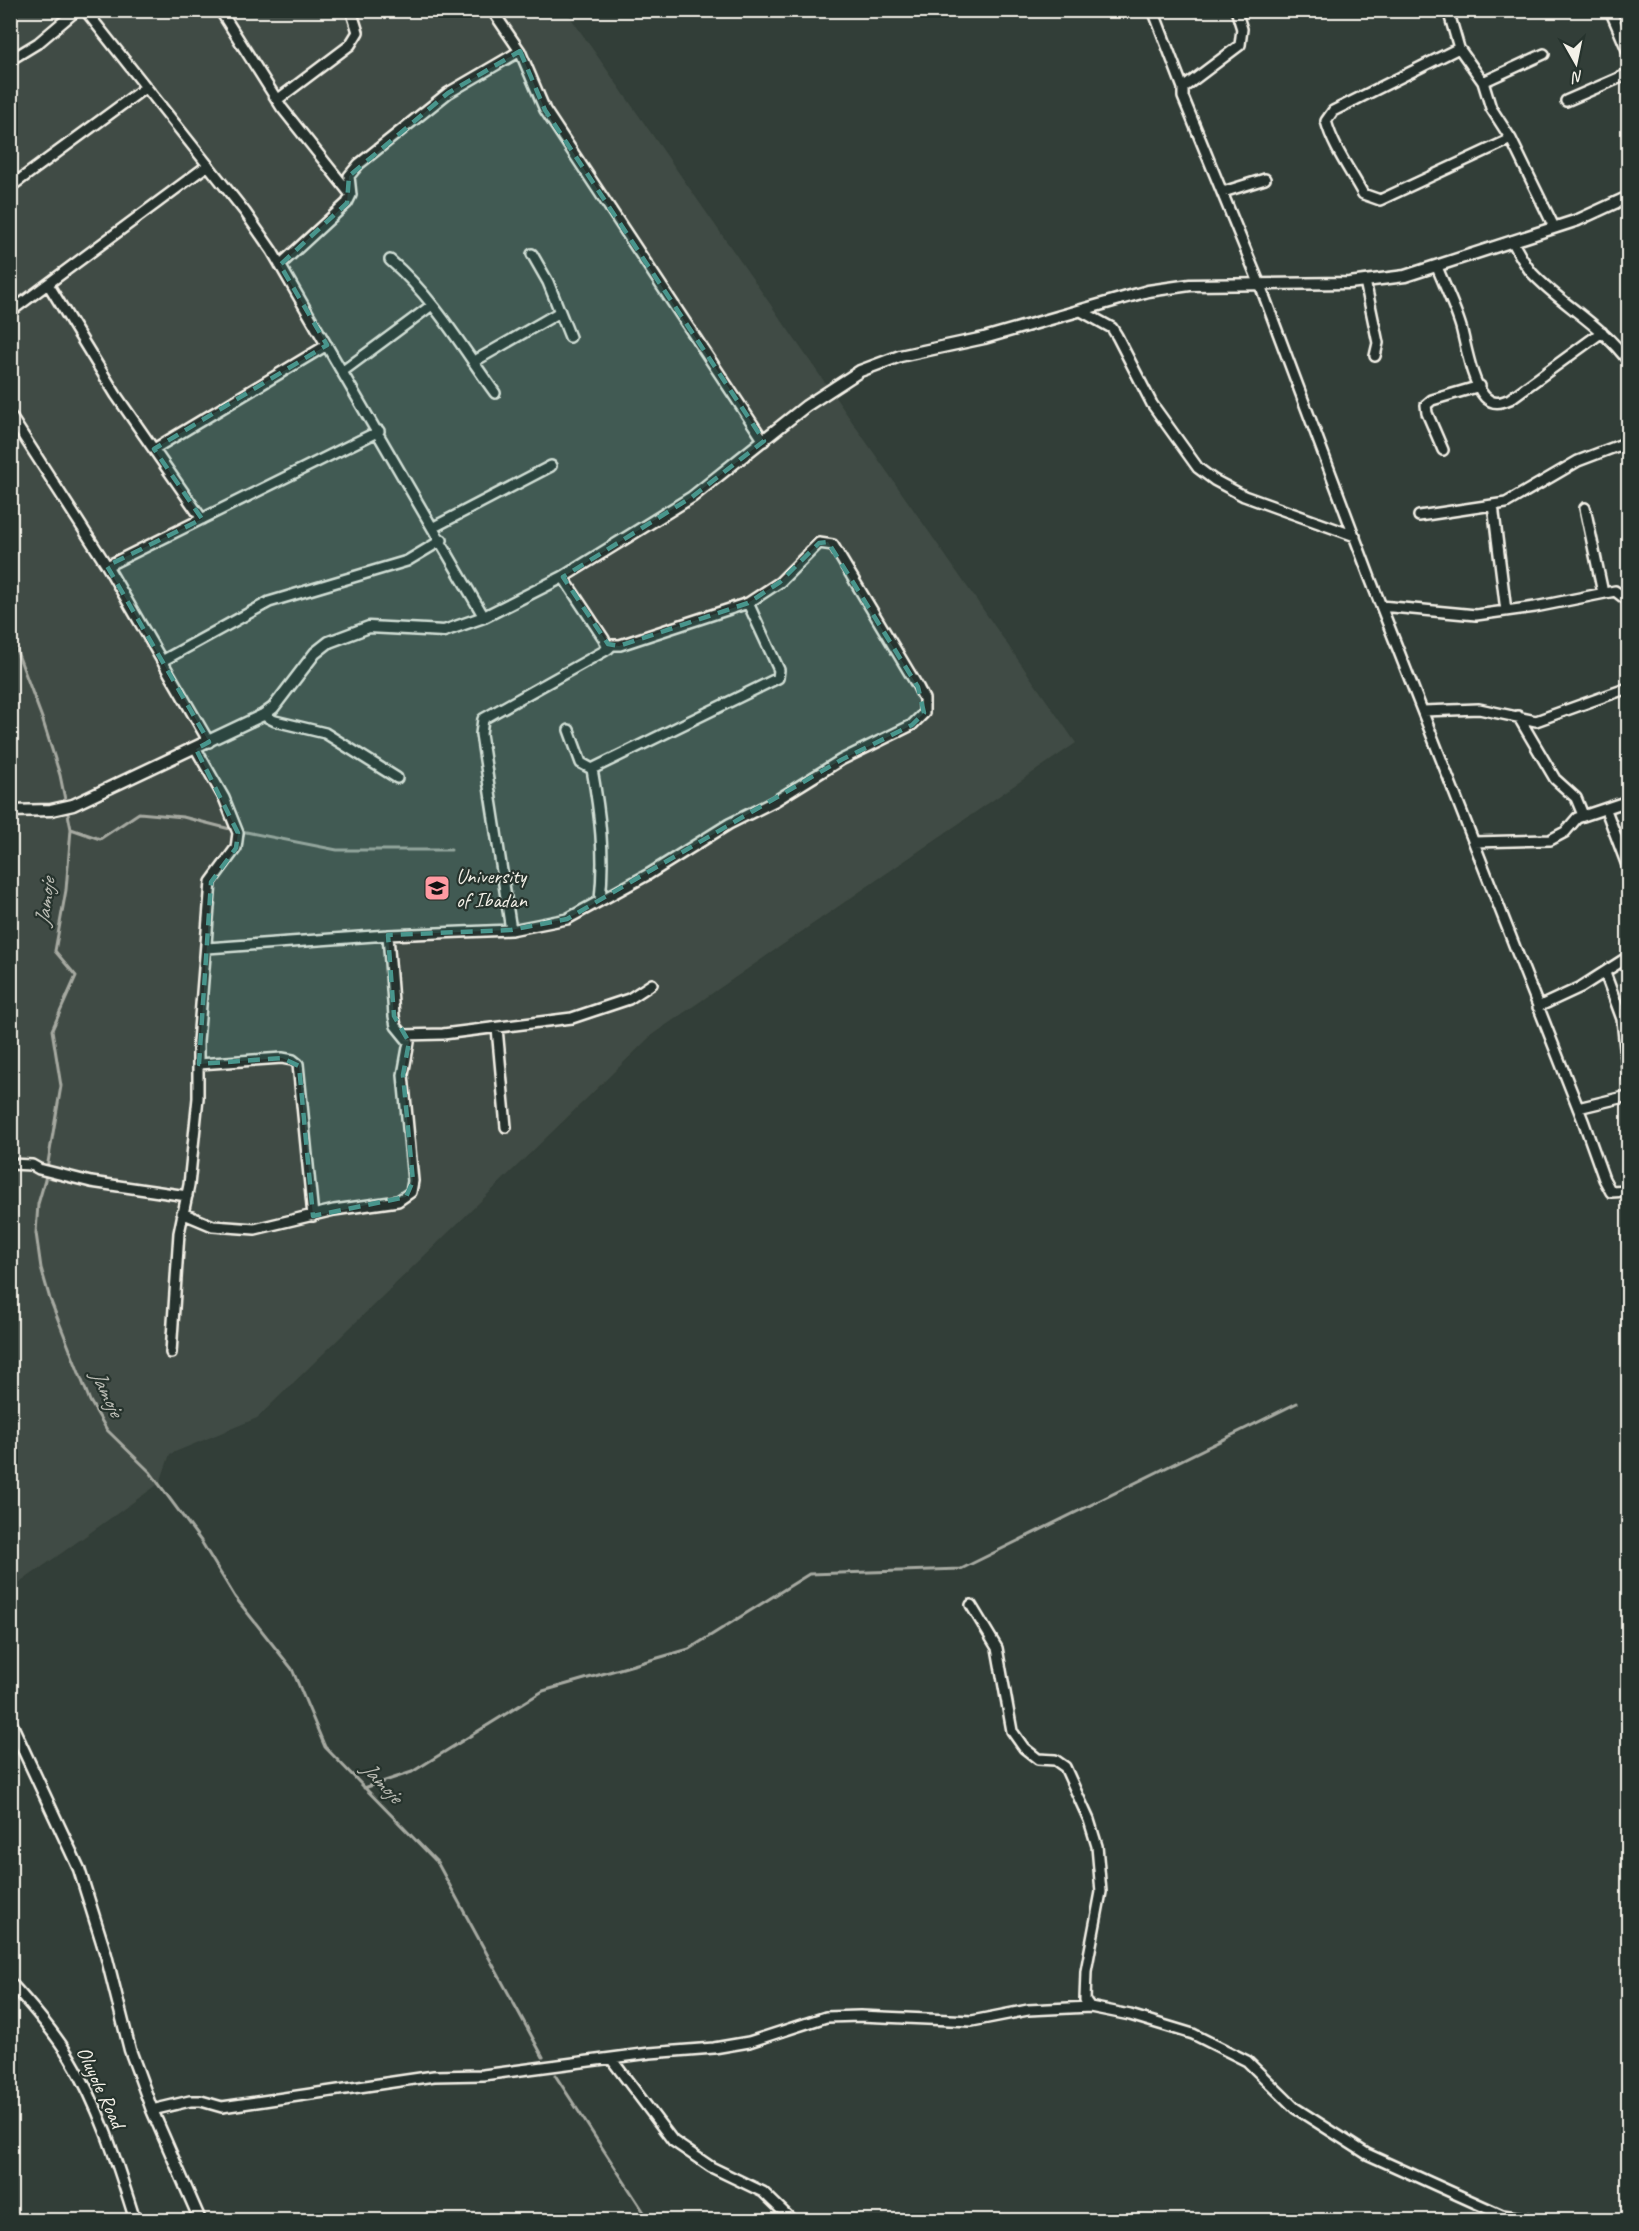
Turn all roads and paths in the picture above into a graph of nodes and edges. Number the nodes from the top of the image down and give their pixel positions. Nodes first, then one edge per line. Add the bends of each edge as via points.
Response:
1 (77, 10) edge
2 (85, 10) edge
3 (220, 10) edge
4 (351, 10) edge
5 (492, 10) edge
6 (1153, 10) edge
7 (1236, 10) edge
8 (1448, 10) edge
9 (1611, 11) edge
10 (1459, 48) junction
11 (520, 51) junction
12 (1629, 52) edge
13 (1544, 54) dead end
14 (10, 60) edge
15 (1629, 74) edge
16 (1483, 82) junction
17 (146, 87) junction
18 (1183, 87) junction
19 (277, 100) junction
20 (1566, 101) dead end
21 (1511, 139) junction
22 (208, 165) junction
23 (1265, 179) dead end
24 (10, 187) edge
25 (1223, 192) junction
26 (351, 195) junction
27 (1629, 197) edge
28 (1554, 227) junction
29 (1512, 241) junction
30 (532, 254) dead end
31 (390, 260) dead end
32 (280, 265) junction
33 (1437, 267) junction
34 (1365, 281) junction
35 (48, 284) junction
36 (1260, 285) junction
37 (432, 305) junction
38 (10, 312) edge
39 (560, 312) junction
40 (1083, 312) junction
41 (1602, 332) junction
42 (570, 337) dead end
43 (327, 345) junction
44 (1375, 356) dead end
45 (1629, 360) edge
46 (473, 362) junction
47 (343, 371) junction
48 (1479, 386) junction
49 (495, 393) dead end
50 (10, 415) edge
51 (378, 431) junction
52 (764, 441) junction
53 (1629, 442) edge
54 (154, 449) junction
55 (1443, 450) dead end
56 (551, 466) dead end
57 (1493, 506) junction
58 (1585, 508) dead end
59 (1419, 516) dead end
60 (202, 519) junction
61 (434, 528) junction
62 (1355, 536) junction
63 (442, 540) junction
64 (107, 566) junction
65 (563, 577) junction
66 (1604, 593) junction
67 (1629, 600) edge
68 (748, 603) junction
69 (1381, 606) junction
70 (1506, 611) junction
71 (484, 616) junction
72 (608, 649) junction
73 (162, 661) junction
74 (1629, 688) edge
75 (1423, 711) junction
76 (263, 715) junction
77 (1518, 716) junction
78 (1532, 721) junction
79 (568, 729) dead end
80 (1526, 732) junction
81 (209, 742) junction
82 (196, 749) junction
83 (592, 769) junction
84 (397, 778) dead end
85 (1629, 801) edge
86 (1605, 810) junction
87 (10, 811) edge
88 (1583, 815) junction
89 (1474, 843) junction
90 (1629, 868) edge
91 (600, 900) junction
92 (511, 930) junction
93 (388, 935) junction
94 (207, 948) junction
95 (1629, 957) edge
96 (1605, 973) junction
97 (652, 984) dead end
98 (1538, 1007) junction
99 (1625, 1017) edge
100 (497, 1028) junction
101 (404, 1035) junction
102 (199, 1064) junction
103 (1629, 1078) edge
104 (1629, 1096) edge
105 (1578, 1108) junction
106 (506, 1126) dead end
107 (10, 1164) edge
108 (1629, 1191) edge
109 (187, 1196) junction
110 (182, 1214) junction
111 (313, 1215) junction
112 (171, 1353) dead end
113 (971, 1605) dead end
114 (10, 1721) edge
115 (10, 1982) edge
116 (1090, 2007) junction
117 (612, 2060) junction
118 (152, 2110) junction
119 (135, 2220) edge
120 (200, 2220) edge
121 (792, 2220) edge
122 (1539, 2220) edge

1 - 14 street via 38,43
2 - 17 street
3 - 19 street
4 - 19 street via 358,32 350,45
5 - 11 street
6 - 18 street
7 - 18 street via 1242,29 1240,45
8 - 10 street
9 - 12 street
10 - 16 street
10 - 21 street via 1334,111 1326,121 1348,168 1363,194 1380,200
11 - 26 street via 448,93 359,164 349,176
11 - 52 street via 545,110
13 - 16 street
15 - 20 street
16 - 21 street via 1491,108
17 - 22 street
17 - 24 street
18 - 25 street via 1183,97
19 - 26 street
21 - 28 street
22 - 32 street
22 - 35 street
23 - 25 street
25 - 36 street
26 - 32 street via 318,232
27 - 28 street
28 - 29 street
29 - 33 street
29 - 41 street via 1530,270 1550,291
30 - 39 street
31 - 37 street via 412,279
32 - 43 street
33 - 34 street
33 - 48 street
34 - 36 street
34 - 44 street via 1378,343
35 - 38 street
35 - 54 street
36 - 40 street via 1190,285 1148,291
36 - 62 street
37 - 46 street
37 - 47 street
39 - 42 street
39 - 46 street
40 - 52 street via 984,339 900,356 860,371 806,406
40 - 62 street via 1112,328 1152,404 1198,468 1244,496
41 - 45 street
41 - 48 street via 1510,399 1491,402
43 - 47 street
43 - 54 street
46 - 49 street
47 - 51 street
48 - 55 street via 1426,405
50 - 64 street
51 - 60 street
51 - 61 street
52 - 65 street via 692,497
53 - 57 street via 1578,461 1523,495
54 - 60 street
56 - 61 street
57 - 59 street
57 - 70 street
58 - 66 street
60 - 64 street
61 - 63 street
62 - 69 street
63 - 71 street
63 - 73 street via 407,561 269,602
64 - 73 street
65 - 71 street
65 - 72 street
66 - 67 street via 1619,592
66 - 70 street
68 - 72 street
68 - 83 street via 779,670 778,678
68 - 91 street via 780,582 819,543 833,545 918,687 925,707 922,716
69 - 70 street via 1476,615
69 - 75 street
71 - 76 street via 444,631 369,627 329,642 315,653 273,708
72 - 92 street via 483,719 481,734
73 - 81 street
74 - 78 street
75 - 77 street via 1479,709
75 - 89 street
76 - 81 street
76 - 84 street via 325,733
77 - 78 street
77 - 80 street
78 - 80 street
79 - 83 street via 581,763
80 - 88 street via 1555,779 1576,798
81 - 82 street
82 - 87 street via 77,804 51,810
82 - 94 street via 224,798 238,833 236,848 211,882
83 - 91 street via 602,829 604,867
85 - 86 street
86 - 88 street
86 - 90 street
88 - 89 street via 1550,840
89 - 98 street
91 - 92 street via 567,919
92 - 93 street
93 - 94 street
93 - 101 street via 393,1016
94 - 102 street
95 - 96 street
96 - 98 street
96 - 99 street
97 - 100 street via 629,999 572,1018
98 - 105 street
99 - 103 street
100 - 101 street
100 - 106 street
101 - 111 street via 409,1042 404,1076 411,1192 398,1201
102 - 109 street
102 - 111 street via 282,1058 298,1064
104 - 105 street
105 - 108 street via 1608,1188 1615,1193
107 - 109 street via 32,1165 91,1182
109 - 110 street
110 - 111 street via 213,1226 237,1229 270,1227
110 - 112 street
113 - 116 street via 997,1648 1012,1731 1038,1759 1055,1760 1065,1767 1094,1837 1101,1892 1086,1971 1085,2000
114 - 118 street via 79,1869 130,2050
115 - 119 street, Oluyole Road via 44,2019 93,2101
116 - 117 street via 1028,2010 972,2021 826,2017 749,2042
116 - 122 street via 1192,2034 1247,2061 1295,2108 1367,2154 1502,2215
117 - 118 street via 483,2075 434,2076 222,2107 190,2101
117 - 121 street via 673,2141 711,2167 763,2192
118 - 120 street

